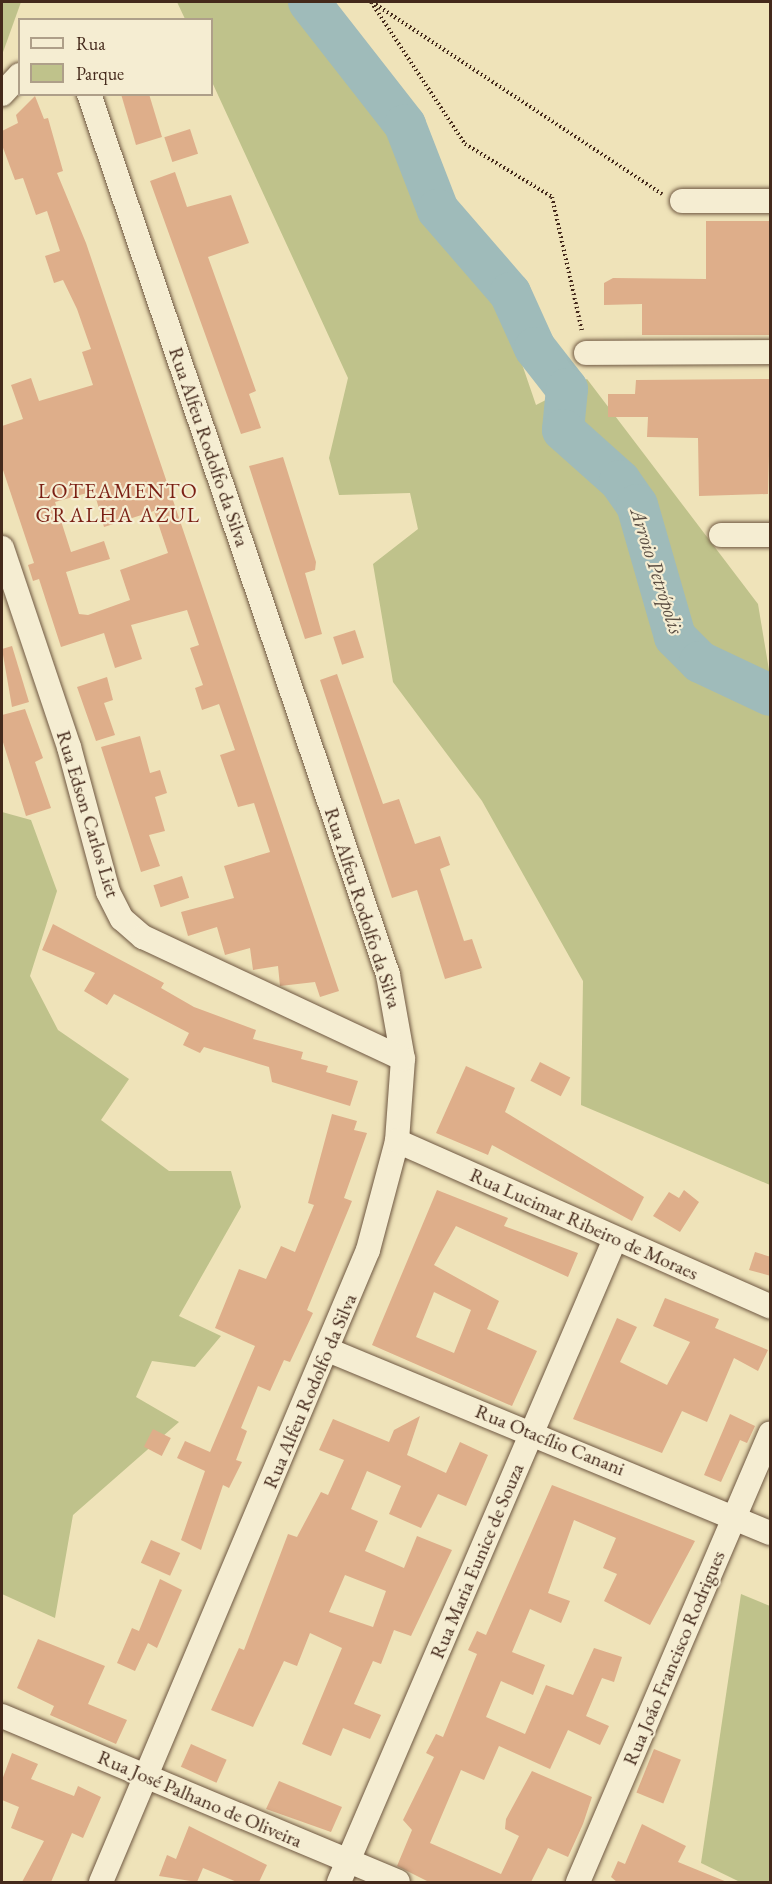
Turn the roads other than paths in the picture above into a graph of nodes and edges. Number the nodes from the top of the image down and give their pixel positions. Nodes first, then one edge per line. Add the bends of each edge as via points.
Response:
1 (18, 77) edge
2 (2, 94) edge
3 (89, 96) edge
4 (682, 201) road end
5 (771, 201) edge
6 (586, 352) road end
7 (771, 352) edge
8 (771, 535) edge
9 (721, 536) dead end
10 (2, 548) edge
11 (403, 1059) junction
12 (397, 1142) junction
13 (615, 1239) junction
14 (771, 1306) edge
15 (328, 1350) junction
16 (532, 1432) junction
17 (771, 1433) edge
18 (735, 1516) junction
19 (771, 1533) edge
20 (2, 1716) edge
21 (146, 1777) junction
22 (343, 1872) edge
23 (100, 1882) edge
24 (398, 1882) edge
25 (578, 1882) edge

1 - 2 street
3 - 11 street, Rua Alfeu Rodolfo da Silva via 385,964
4 - 5 street
6 - 7 street
8 - 9 street
10 - 11 street, Rua Edson Carlos Liet via 69,747 108,892 122,919 143,937
11 - 12 street, Rua Alfeu Rodolfo da Silva
12 - 13 street, Rua Lucimar Ribeiro de Moraes
12 - 15 street, Rua Alfeu Rodolfo da Silva via 368,1250
13 - 14 street, Rua Lucimar Ribeiro de Moraes
13 - 16 street, Rua Maria Eunice de Souza
15 - 16 street, Rua Otacílio Canani
15 - 21 street, Rua Alfeu Rodolfo da Silva
16 - 18 street, Rua Otacílio Canani
16 - 22 street, Rua Maria Eunice de Souza
17 - 18 street, Rua João Francisco Rodrigues
18 - 19 street, Rua Otacílio Canani
18 - 25 street, Rua João Francisco Rodrigues
20 - 21 street, Rua José Palhano de Oliveira
21 - 22 street, Rua José Palhano de Oliveira
21 - 23 street, Rua Alfeu Rodolfo da Silva
22 - 24 street, Rua José Palhano de Oliveira

